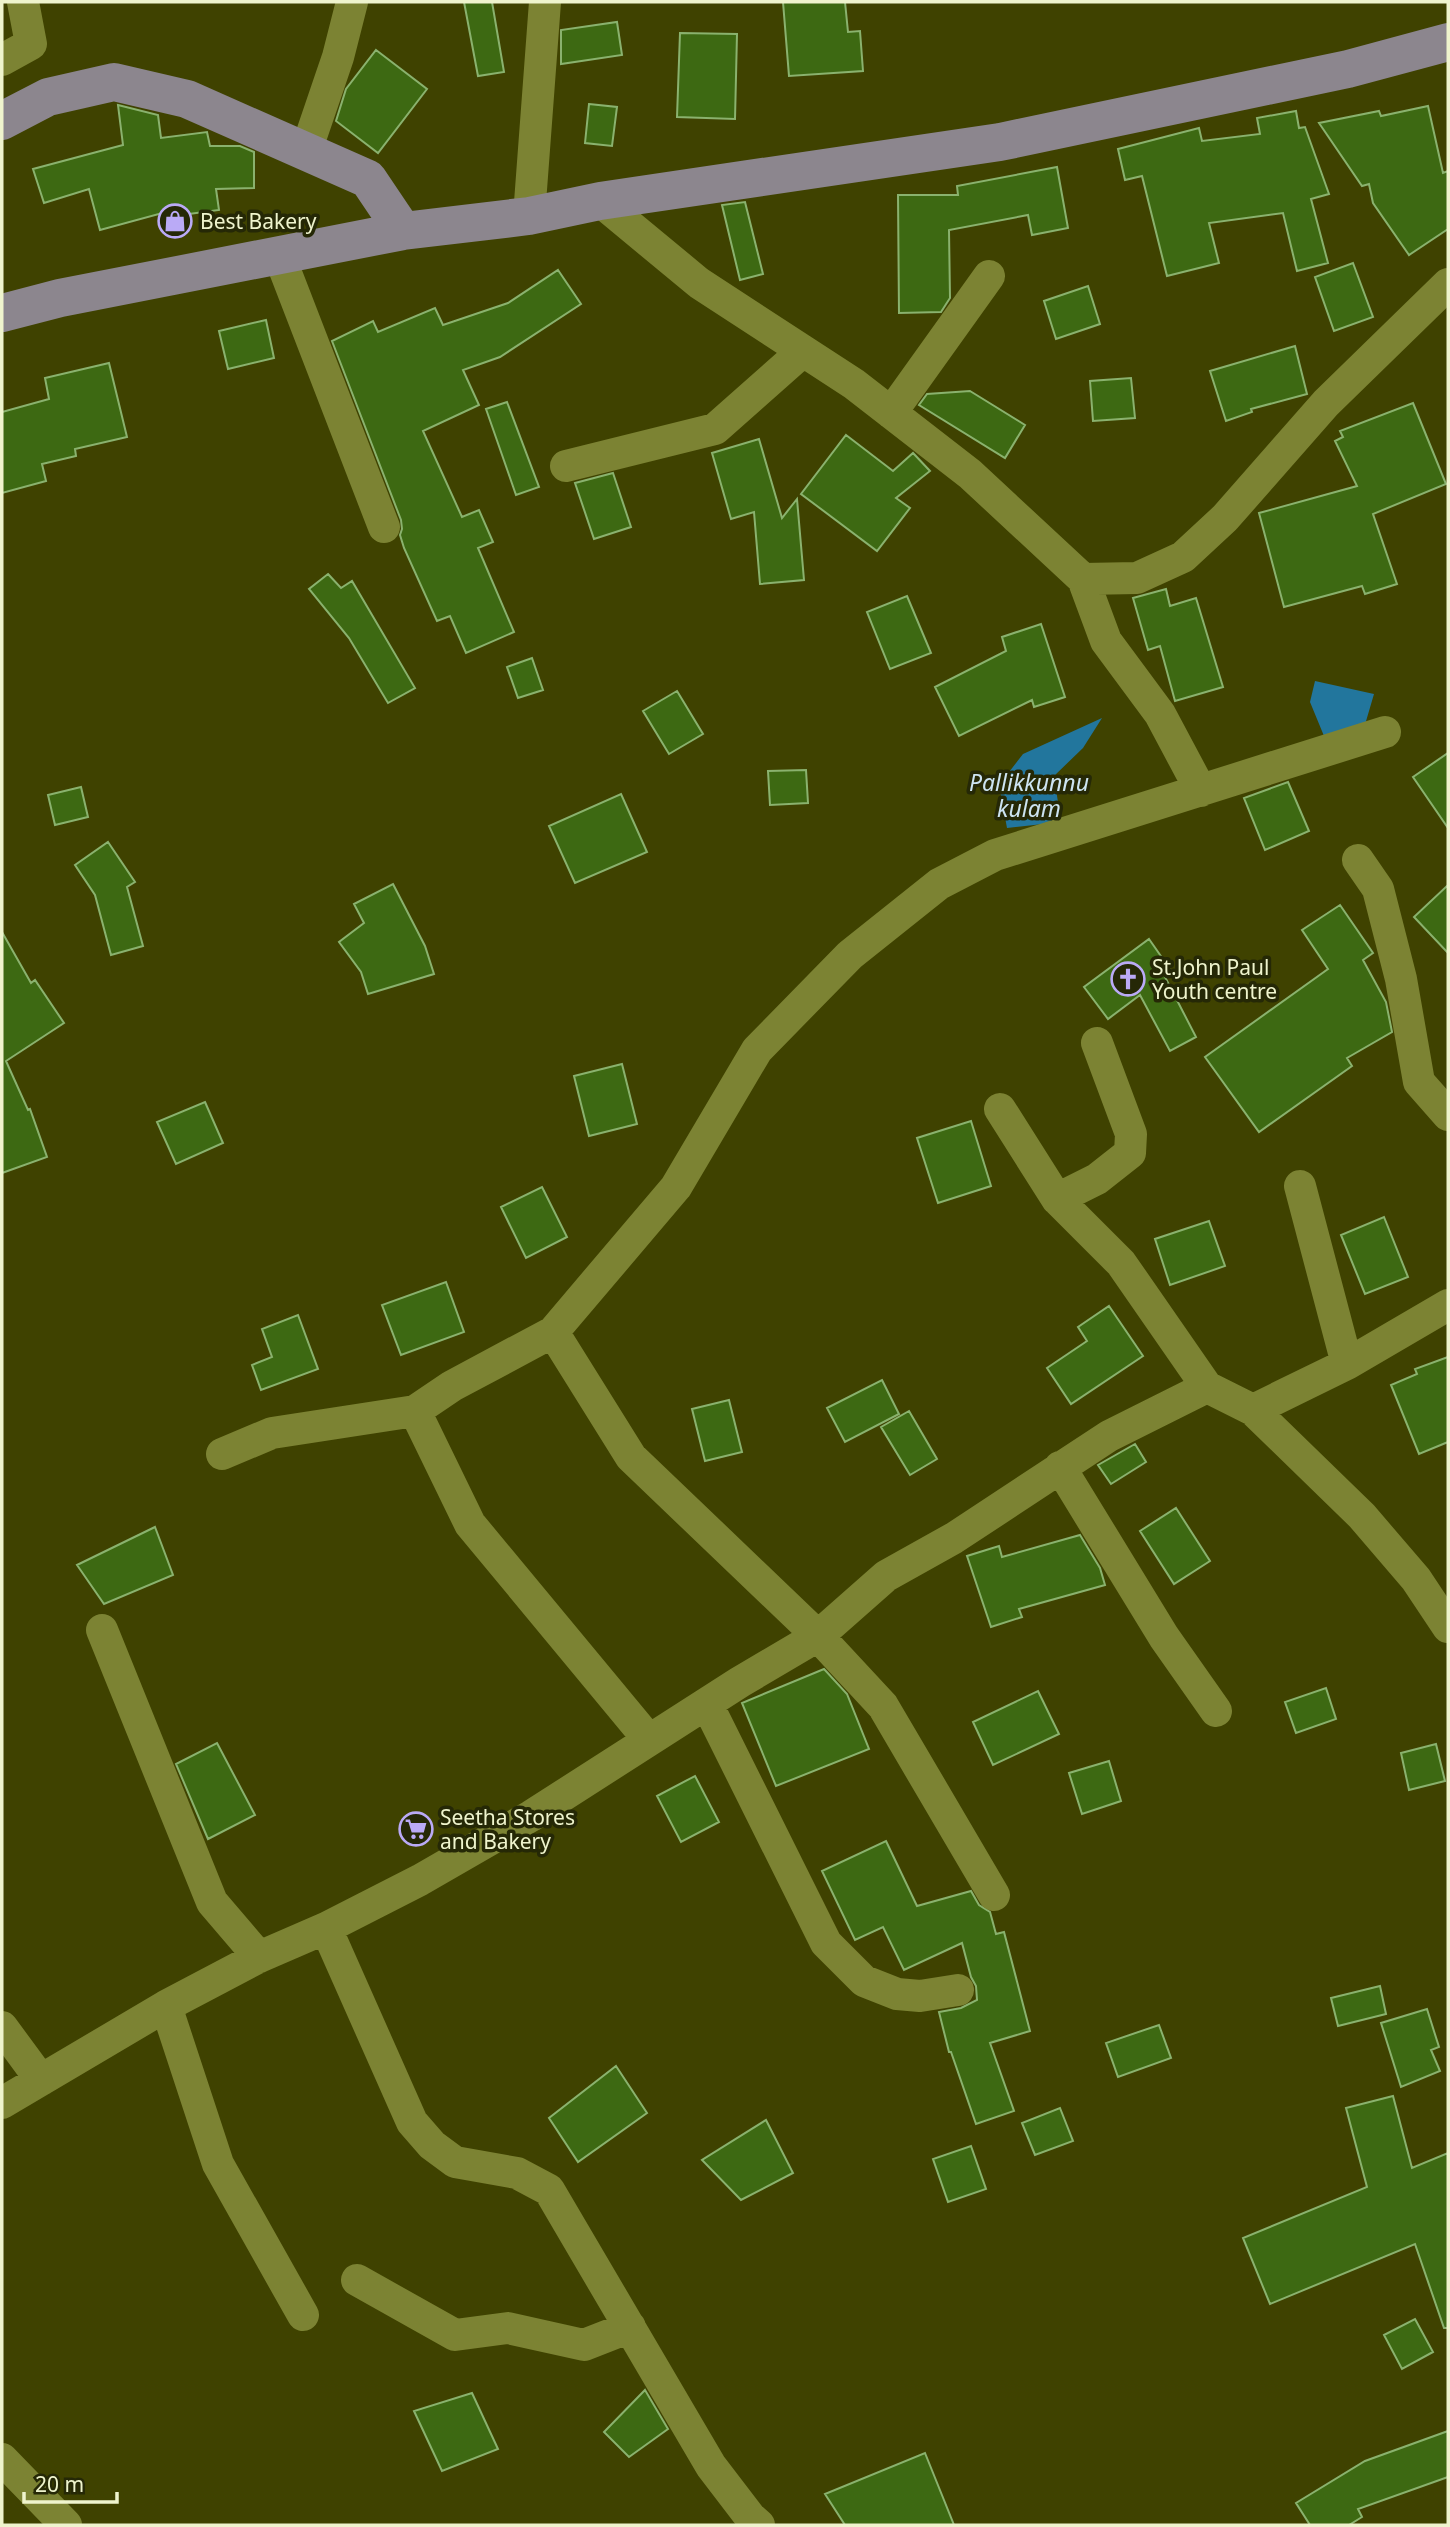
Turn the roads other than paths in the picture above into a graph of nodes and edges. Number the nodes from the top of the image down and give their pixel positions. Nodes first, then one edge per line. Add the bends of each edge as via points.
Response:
1 (23, 2) edge
2 (352, 2) edge
3 (545, 2) edge
4 (1448, 42) edge
5 (2, 60) edge
6 (2, 121) edge
7 (306, 151) junction
8 (600, 201) junction
9 (528, 216) junction
10 (403, 231) junction
11 (279, 255) junction
12 (989, 276) dead end
13 (1448, 284) edge
14 (2, 313) edge
15 (803, 351) junction
16 (891, 413) junction
17 (566, 466) dead end
18 (384, 527) dead end
19 (1083, 579) junction
20 (1385, 732) dead end
21 (1201, 791) junction
22 (1358, 860) dead end
23 (1097, 1043) dead end
24 (1000, 1109) dead end
25 (1448, 1115) edge
26 (1300, 1186) dead end
27 (1057, 1199) junction
28 (1448, 1305) edge
29 (553, 1332) junction
30 (1347, 1364) junction
31 (1207, 1387) junction
32 (1253, 1410) junction
33 (415, 1411) junction
34 (222, 1454) dead end
35 (1060, 1467) junction
36 (1448, 1627) edge
37 (102, 1630) dead end
38 (818, 1636) junction
39 (707, 1704) junction
40 (1216, 1711) dead end
41 (649, 1740) junction
42 (994, 1895) dead end
43 (326, 1928) junction
44 (259, 1957) junction
45 (958, 1990) dead end
46 (166, 2006) junction
47 (2, 2027) edge
48 (41, 2080) junction
49 (2, 2103) edge
50 (357, 2280) dead end
51 (303, 2315) dead end
52 (630, 2327) junction
53 (2, 2459) edge
54 (66, 2525) edge
55 (759, 2525) edge

1 - 5 street via 31,44
2 - 7 street
3 - 9 street
4 - 8 main road via 1348,69 1000,142
6 - 7 main road via 48,97 114,82 187,99
7 - 10 main road via 368,179
8 - 9 main road
8 - 15 street via 699,284
9 - 10 main road
10 - 11 main road
11 - 14 main road
11 - 18 street
12 - 16 street
13 - 19 street via 1326,403 1224,518 1183,557 1137,578
15 - 16 street
15 - 17 street via 715,429
16 - 19 street via 970,474
19 - 21 street via 1106,641 1160,714
20 - 21 street
21 - 29 street via 995,855 939,884 850,955 757,1050 676,1187
22 - 25 street via 1378,889 1401,979 1419,1082
23 - 27 street via 1131,1134 1130,1153 1097,1179
24 - 27 street
26 - 30 street
27 - 31 street via 1121,1263
28 - 30 street
29 - 33 street
29 - 38 street via 631,1457
30 - 32 street
31 - 32 street
31 - 35 street via 1109,1436
32 - 36 street via 1362,1517 1416,1579
33 - 34 street via 272,1433
33 - 41 street via 470,1524
35 - 38 street via 954,1538 886,1576
35 - 40 street via 1164,1637
37 - 44 street via 212,1902
38 - 39 street
38 - 42 street via 883,1706
39 - 41 street
39 - 45 street via 826,1943 864,1981 897,1993 920,1996
41 - 43 street via 495,1837
43 - 44 street
43 - 52 street via 412,2122 454,2162 517,2173 550,2190
44 - 46 street
46 - 48 street
46 - 51 street via 218,2164
47 - 48 street
48 - 49 street
50 - 52 street via 455,2334 508,2328 584,2345
52 - 55 street via 711,2466
53 - 54 street

